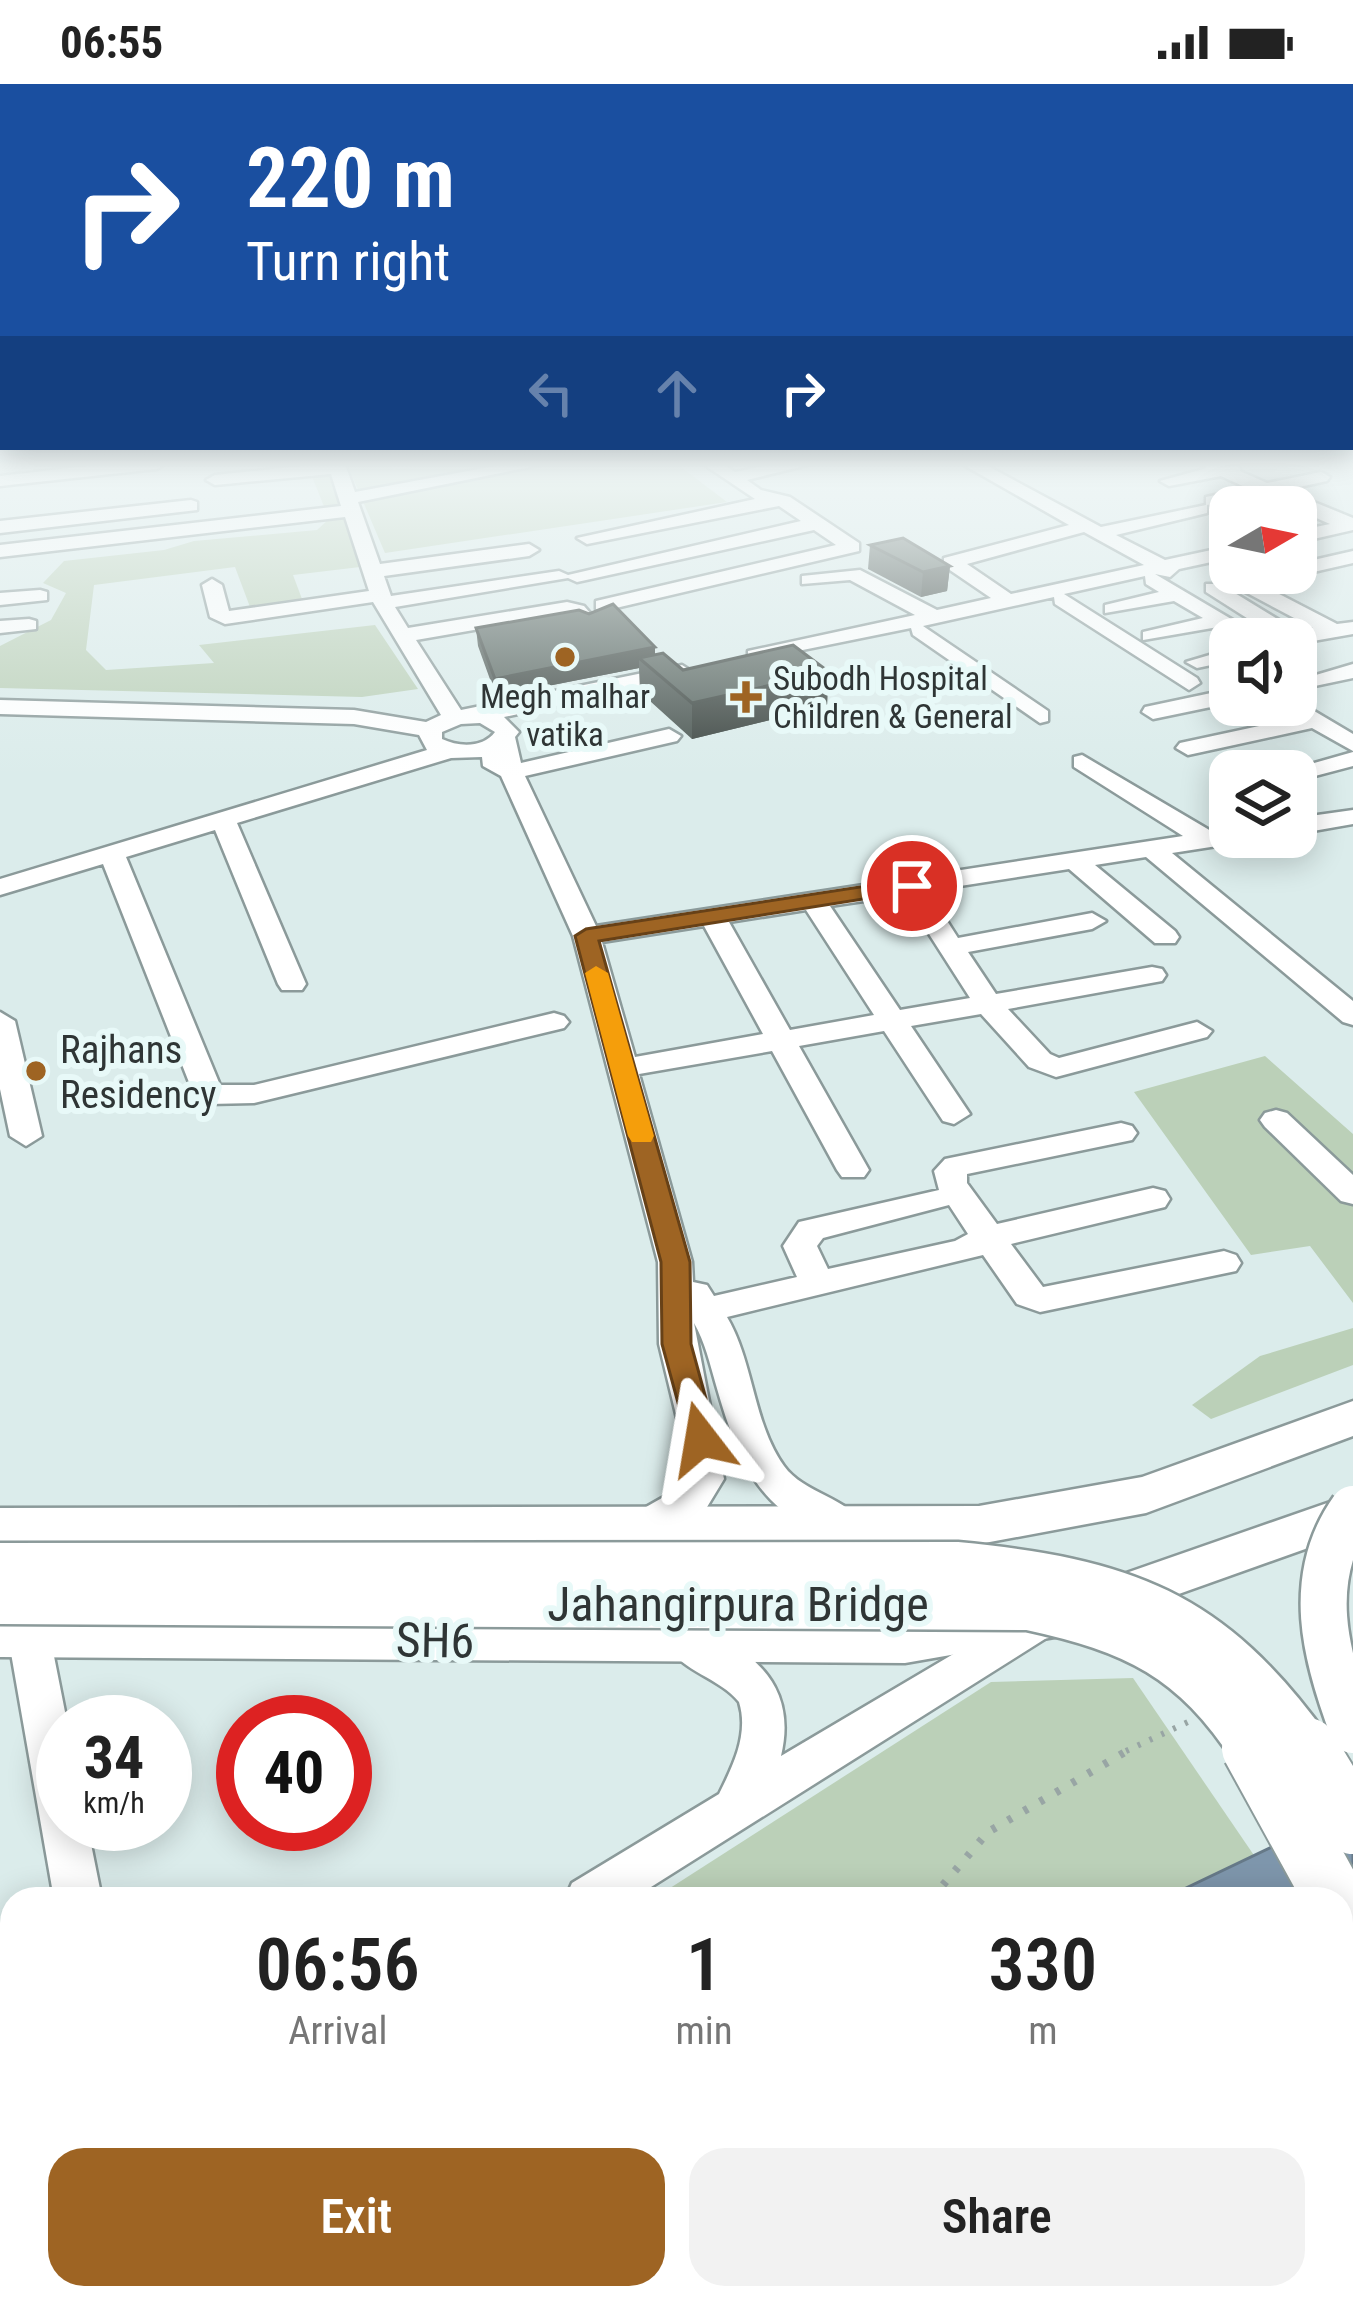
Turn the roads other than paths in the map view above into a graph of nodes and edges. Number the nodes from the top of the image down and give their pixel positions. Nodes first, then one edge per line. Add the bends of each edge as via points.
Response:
1 (373, 568) edge
2 (397, 568) edge
3 (608, 568) edge
4 (702, 568) edge
5 (769, 568) edge
6 (960, 568) edge
7 (1150, 568) edge
8 (1192, 568) edge
9 (374, 571) junction
10 (1209, 575) edge
11 (27, 576) dead end
12 (0, 577) edge
13 (719, 579) junction
14 (1167, 579) junction
15 (212, 584) dead end
16 (1222, 594) edge
17 (1280, 594) edge
18 (1300, 594) edge
19 (40, 596) dead end
20 (0, 599) edge
21 (382, 599) junction
22 (1062, 600) junction
23 (1008, 601) junction
24 (708, 604) dead end
25 (1112, 609) dead end
26 (1217, 618) edge
27 (1259, 618) edge
28 (1209, 623) edge
29 (927, 624) junction
30 (29, 625) dead end
31 (0, 627) edge
32 (1347, 627) edge
33 (1317, 633) edge
34 (406, 635) junction
35 (1150, 636) dead end
36 (1209, 665) edge
37 (721, 670) junction
38 (1353, 671) edge
39 (1317, 679) edge
40 (0, 695) edge
41 (1209, 700) edge
42 (0, 707) edge
43 (1153, 712) dead end
44 (1040, 716) dead end
45 (1317, 720) edge
46 (1289, 726) edge
47 (449, 732) junction
48 (506, 736) junction
49 (669, 736) dead end
50 (1353, 744) edge
51 (1188, 748) dead end
52 (1353, 759) edge
53 (1082, 761) dead end
54 (1317, 768) edge
55 (511, 772) junction
56 (1353, 817) edge
57 (224, 819) junction
58 (1317, 823) edge
59 (1209, 833) edge
60 (1209, 839) edge
61 (1150, 848) junction
62 (112, 853) junction
63 (1074, 860) junction
64 (912, 886) junction
65 (0, 887) edge
66 (813, 900) junction
67 (713, 917) junction
68 (1092, 921) dead end
69 (586, 936) junction
70 (1165, 937) dead end
71 (952, 947) junction
72 (1152, 975) dead end
73 (292, 985) dead end
74 (990, 1006) junction
75 (1353, 1016) edge
76 (554, 1022) dead end
77 (892, 1024) junction
78 (1197, 1030) dead end
79 (782, 1042) junction
80 (3, 1053) edge
81 (622, 1067) junction
82 (954, 1114) dead end
83 (1276, 1120) dead end
84 (1120, 1133) dead end
85 (26, 1136) dead end
86 (853, 1170) dead end
87 (1353, 1193) edge
88 (1154, 1199) dead end
89 (935, 1200) dead end
90 (987, 1238) junction
91 (675, 1262) junction
92 (1224, 1264) dead end
93 (818, 1284) junction
94 (705, 1310) junction
95 (1353, 1418) edge
96 (1353, 1511) edge
97 (646, 1526) junction
98 (844, 1526) junction
99 (0, 1527) edge
100 (0, 1566) edge
101 (10, 1624) edge
102 (1033, 1625) junction
103 (663, 1642) junction
104 (851, 1642) junction
105 (36, 1721) edge
106 (1353, 1730) edge
107 (733, 1813) junction
108 (1353, 1824) edge
109 (69, 1851) edge
110 (76, 1887) edge
111 (610, 1887) edge
112 (1329, 1887) edge

1 - 9 street
2 - 9 street
3 - 21 street
4 - 13 street
5 - 13 street
6 - 23 street
7 - 14 street
8 - 14 street
9 - 21 street
10 - 14 street
11 - 12 street
13 - 34 street via 595,613 567,608
14 - 22 street
14 - 23 street
14 - 25 street
14 - 26 street
15 - 21 street via 225,618
16 - 27 street
17 - 32 street
18 - 32 street
19 - 20 street
21 - 34 street
22 - 29 street
22 - 36 street via 1193,673
23 - 29 street
24 - 29 street via 845,572
28 - 35 street
29 - 37 street
29 - 44 street
30 - 31 street
32 - 33 street
34 - 47 street
37 - 47 street
37 - 48 street via 524,719
38 - 39 street
40 - 47 street via 368,705 433,715
41 - 43 street
42 - 47 street via 354,717
45 - 50 street
46 - 51 street
47 - 48 street via 488,749
47 - 48 street via 499,722
47 - 55 street
47 - 57 street via 399,765
48 - 55 street
49 - 55 street
52 - 54 street
53 - 59 street
55 - 69 street
56 - 58 street
57 - 62 street
57 - 73 street
60 - 61 street
61 - 63 street
61 - 75 street
62 - 65 street
62 - 76 street via 209,1095 254,1094
63 - 64 street
63 - 70 street
64 - 66 street
64 - 71 street
66 - 67 street
66 - 77 street
67 - 69 street
67 - 79 street
68 - 71 street
69 - 81 street
71 - 74 street
72 - 74 street
74 - 77 street
74 - 78 street via 1034,1062 1056,1068
77 - 79 street
77 - 82 street
79 - 81 street
79 - 86 street
80 - 85 street
81 - 91 street
83 - 87 street
84 - 90 street via 950,1171
88 - 90 street
89 - 93 street via 811,1230 800,1246
90 - 92 street via 1040,1300
90 - 93 street
91 - 94 street
91 - 97 street via 676,1344 705,1479 690,1501
93 - 94 street
94 - 98 street via 770,1477 795,1502
95 - 98 main road via 1146,1495 979,1526
96 - 102 main road, SH6
96 - 106 main road, bridge via 1328,1560 1323,1614
97 - 98 main road
97 - 99 main road
97 - 103 street
98 - 104 street
100 - 108 main road, Jahangirpura Bridge, bridge via 956,1565 1092,1581 1148,1602 1245,1668 1316,1760
101 - 103 main road, SH6
101 - 105 street
101 - 112 main road, Jahangirpura Bridge, bridge via 960,1605 1049,1611 1110,1625 1208,1694 1281,1789
102 - 104 main road, SH6
102 - 107 street
103 - 104 main road, SH6
103 - 107 street via 731,1661 762,1703 766,1729 755,1771
107 - 111 street
109 - 110 street

